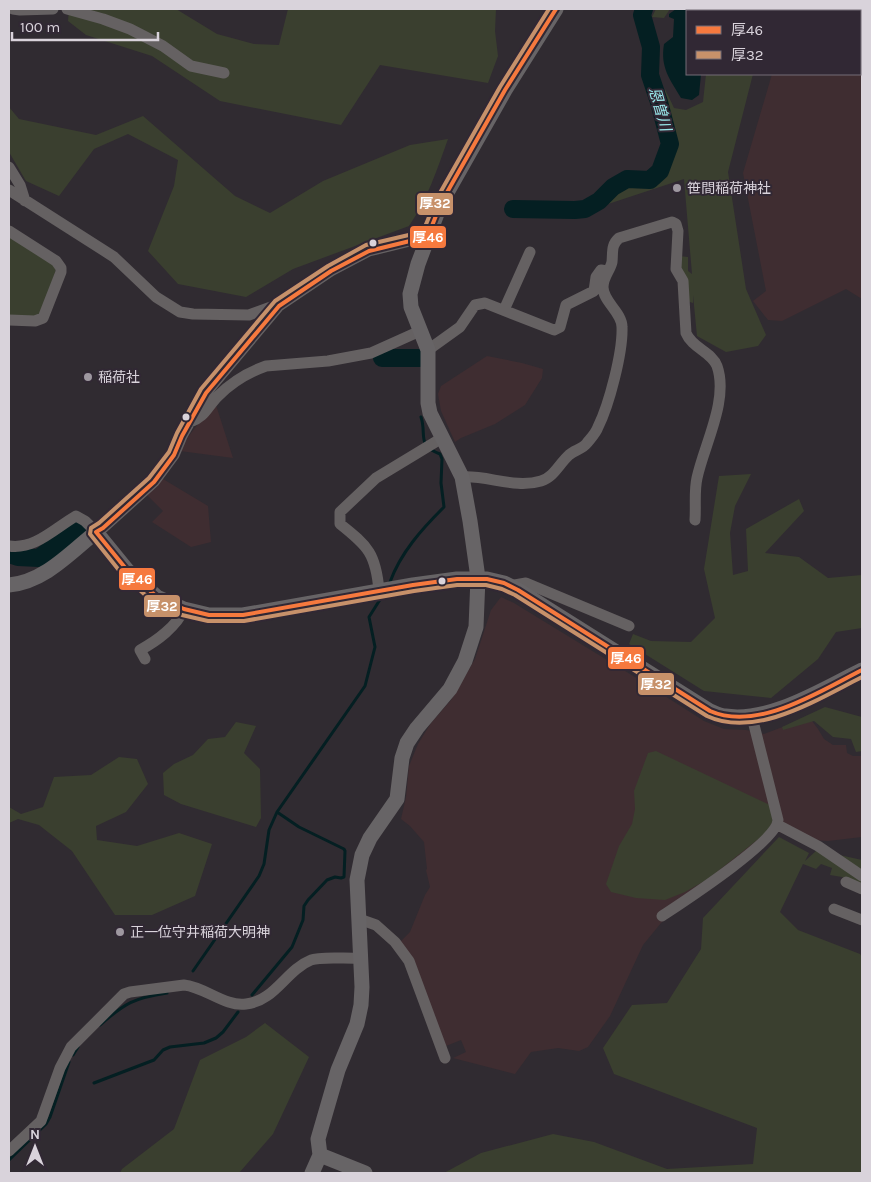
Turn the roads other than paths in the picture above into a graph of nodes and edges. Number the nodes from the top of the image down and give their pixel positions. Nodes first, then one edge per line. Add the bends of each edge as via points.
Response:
1 (13, 9) edge
2 (53, 9) edge
3 (66, 9) edge
4 (556, 9) edge
5 (224, 74) dead end
6 (9, 167) edge
7 (9, 190) edge
8 (25, 201) junction
9 (9, 230) edge
10 (426, 241) junction
11 (530, 252) dead end
12 (608, 271) junction
13 (279, 306) junction
14 (504, 310) junction
15 (9, 320) edge
16 (420, 331) junction
17 (428, 350) junction
18 (190, 422) junction
19 (432, 444) junction
20 (462, 477) junction
21 (697, 513) dead end
22 (96, 532) junction
23 (9, 546) edge
24 (478, 578) junction
25 (9, 585) edge
26 (509, 586) junction
27 (379, 590) junction
28 (184, 609) junction
29 (629, 626) dead end
30 (144, 659) dead end
31 (862, 670) edge
32 (752, 716) junction
33 (778, 825) junction
34 (862, 876) edge
35 (846, 882) dead end
36 (862, 890) edge
37 (834, 909) dead end
38 (662, 916) dead end
39 (359, 919) junction
40 (862, 920) edge
41 (360, 958) junction
42 (445, 1058) dead end
43 (9, 1152) edge
44 (320, 1155) junction
45 (312, 1173) edge
46 (365, 1173) edge

1 - 2 street
3 - 5 street via 130,29 163,46 191,66
4 - 10 street via 478,138 442,203
6 - 8 street
7 - 8 street
8 - 13 street via 114,257 156,297 180,312 249,315
9 - 15 street via 56,261 61,268 43,318 35,321
10 - 13 street via 414,240 369,251 331,271
10 - 16 street via 410,294
11 - 14 street
12 - 14 street via 601,270 596,277 594,291 566,305 560,327 554,330
12 - 20 street via 604,294 623,326 618,363 598,428 586,445 569,455 551,476 541,481 510,483
12 - 21 street via 612,263 612,248 619,238 672,222 676,224 676,269 683,281 686,333 689,341 716,363 719,380 717,411 696,479
13 - 18 street via 206,393
14 - 17 street via 485,303 475,305 460,327
16 - 17 street
16 - 18 street via 371,353 258,368 216,397 202,416
17 - 19 street
18 - 22 street via 174,454 154,482
19 - 20 street
19 - 27 street via 376,478 340,512 340,524 358,538 373,557
20 - 24 street
22 - 23 street via 76,516 38,541 26,546
22 - 25 street via 48,571
22 - 28 street via 127,570 157,596
24 - 26 street
24 - 27 street
24 - 39 street via 476,626 466,661 450,689 408,743 402,758 397,799 362,855 357,880
26 - 29 street via 526,583
26 - 32 street via 710,712 725,716
27 - 28 street via 243,615 210,615
28 - 30 street via 178,620 140,650
31 - 32 street via 810,696
32 - 33 street
33 - 34 street via 832,851
33 - 38 street via 760,844
35 - 36 street
37 - 40 street
39 - 41 street
39 - 42 street via 376,925 395,942 409,961
41 - 43 street via 312,959 271,993 257,1002 243,1005 184,985 124,994 71,1047 60,1068 42,1121
41 - 44 street via 362,987 357,1024 336,1078 318,1139
44 - 45 street
44 - 46 street

